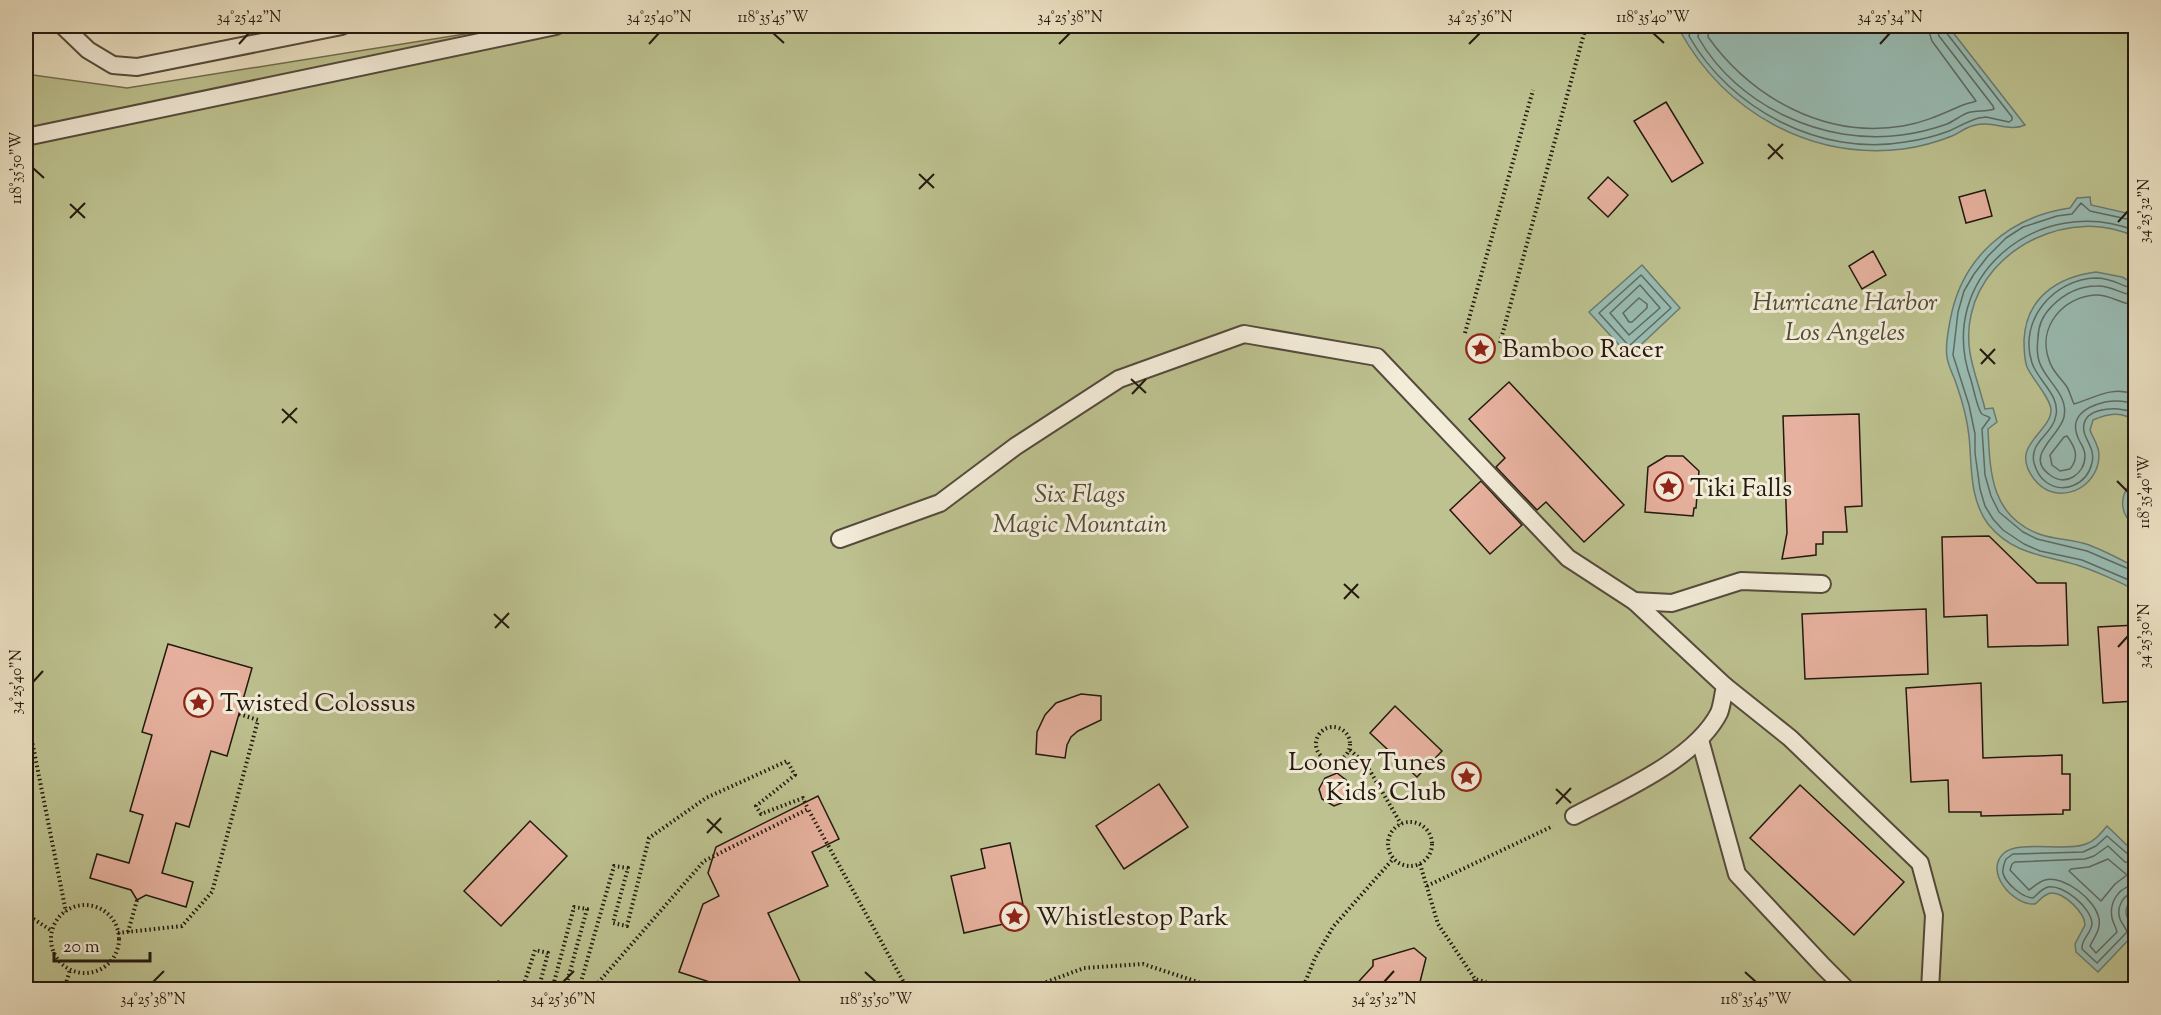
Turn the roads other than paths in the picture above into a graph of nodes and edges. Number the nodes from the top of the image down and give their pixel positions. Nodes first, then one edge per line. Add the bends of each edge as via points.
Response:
1 (63, 26) edge
2 (342, 26) edge
3 (556, 26) edge
4 (26, 137) edge
5 (840, 539) dead end
6 (1822, 584) dead end
7 (1634, 601) junction
8 (1725, 686) junction
9 (1700, 740) junction
10 (1574, 816) road end
11 (1848, 990) edge
12 (1930, 990) edge

1 - 2 lane via 88,50 113,65 137,67
3 - 4 lane
5 - 7 lane via 940,503 1016,446 1119,379 1244,334 1377,357 1568,558
6 - 7 lane via 1740,581 1672,603
7 - 8 lane
8 - 9 lane via 1719,712
8 - 12 lane via 1790,738 1920,863 1934,915
9 - 10 lane via 1657,772
9 - 11 lane via 1737,874

